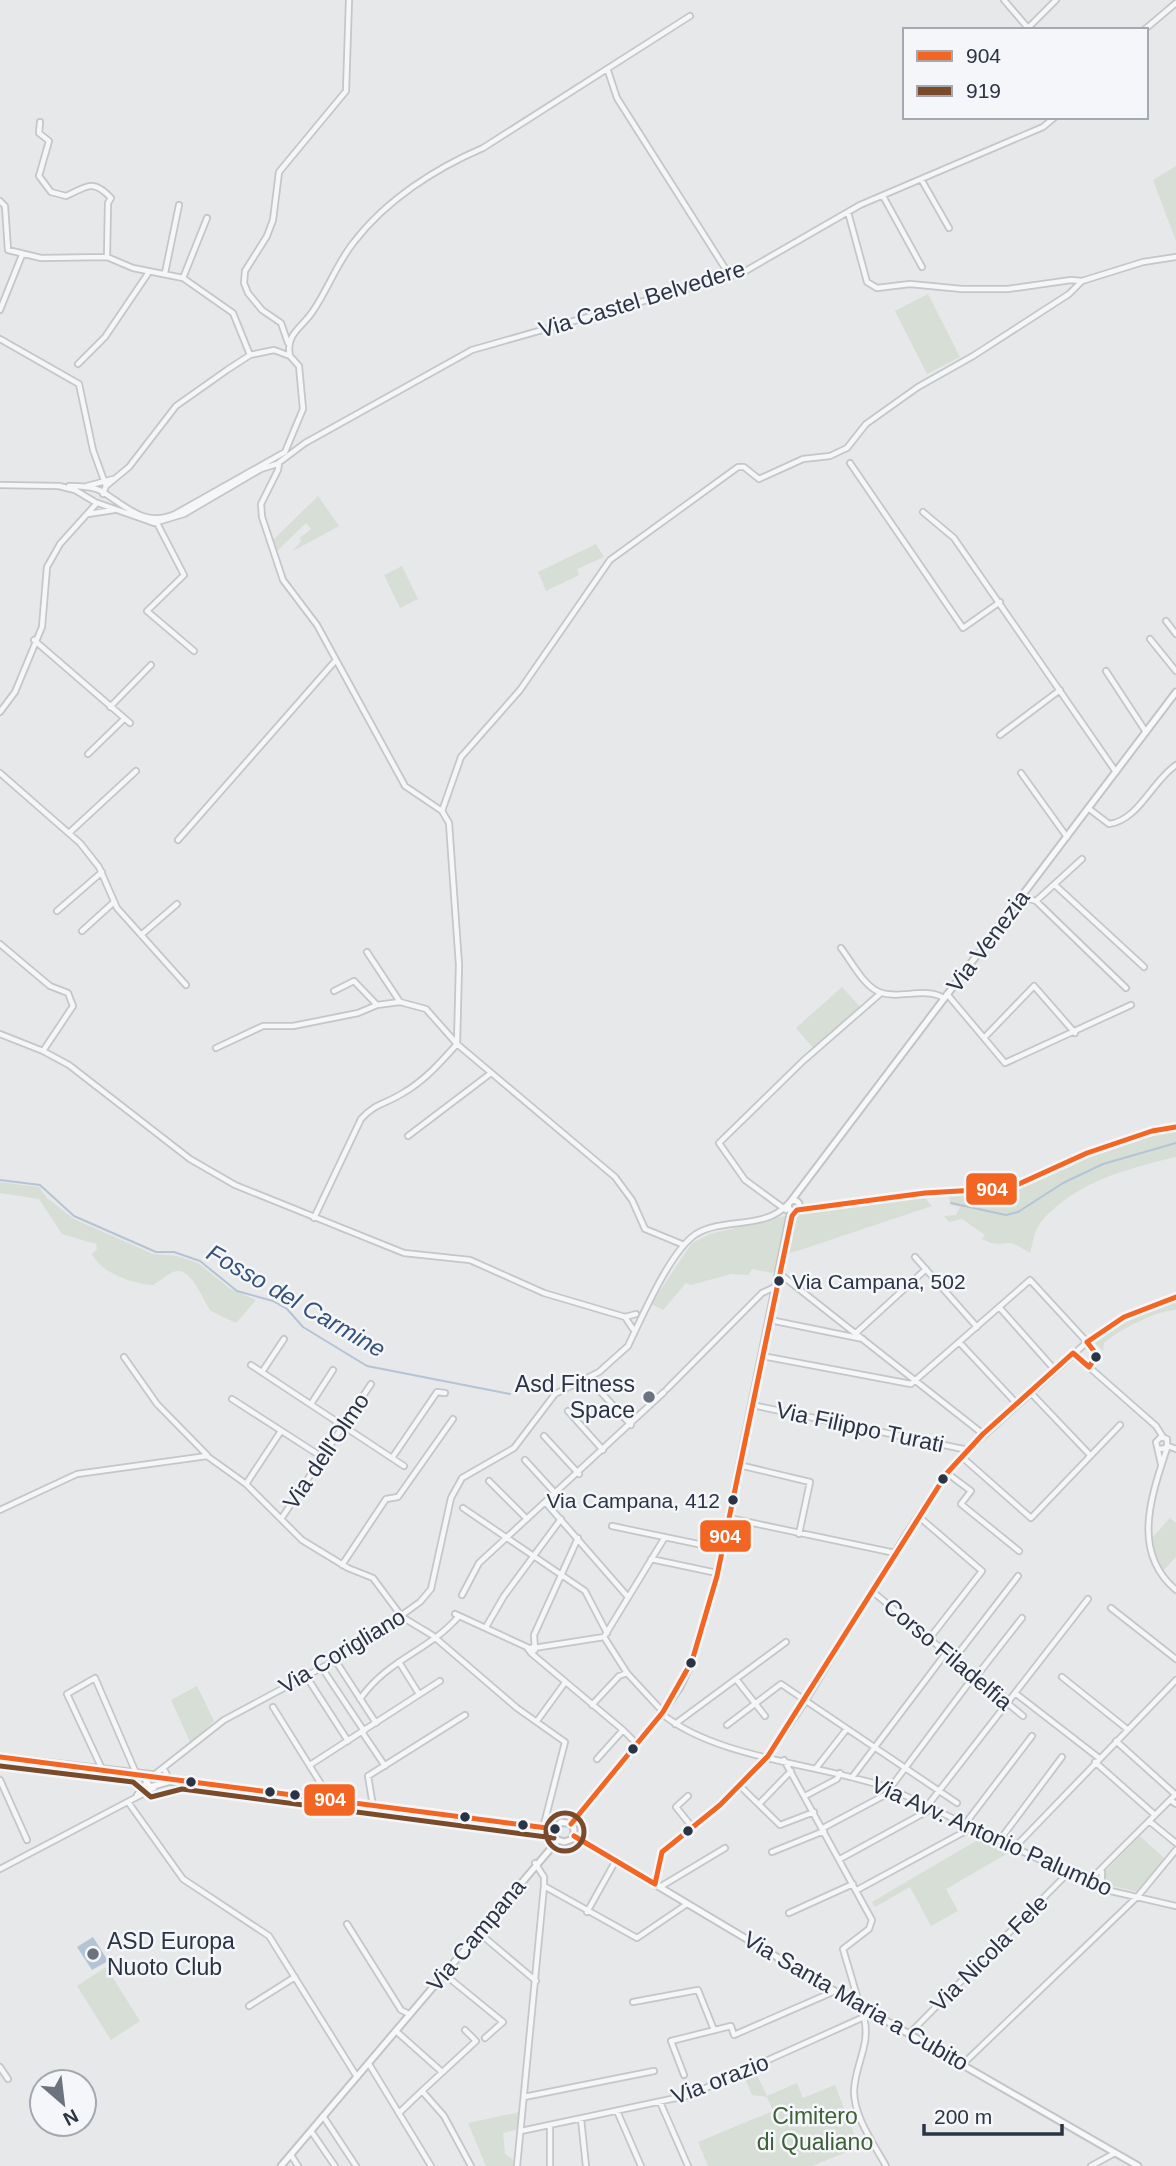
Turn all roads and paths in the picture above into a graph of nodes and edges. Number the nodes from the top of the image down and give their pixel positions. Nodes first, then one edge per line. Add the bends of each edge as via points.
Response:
1 (349, 0) edge
2 (1004, 0) edge
3 (1056, 0) edge
4 (1176, 3) edge
5 (690, 16) dead end
6 (1146, 28) edge
7 (608, 70) junction
8 (1053, 119) edge
9 (40, 122) dead end
10 (921, 179) junction
11 (883, 195) junction
12 (0, 201) edge
13 (179, 205) dead end
14 (848, 212) junction
15 (208, 218) dead end
16 (949, 228) dead end
17 (22, 255) junction
18 (107, 257) junction
19 (1176, 257) edge
20 (922, 267) dead end
21 (149, 272) junction
22 (165, 273) junction
23 (730, 276) junction
24 (184, 278) junction
25 (1082, 281) junction
26 (0, 310) edge
27 (0, 339) edge
28 (289, 343) junction
29 (250, 355) junction
30 (290, 356) junction
31 (78, 364) dead end
32 (305, 443) junction
33 (285, 452) junction
34 (273, 462) junction
35 (850, 463) dead end
36 (120, 475) junction
37 (275, 477) junction
38 (105, 484) junction
39 (0, 485) edge
40 (59, 486) junction
41 (86, 486) junction
42 (95, 490) junction
43 (103, 494) junction
44 (111, 500) junction
45 (94, 501) junction
46 (115, 509) junction
47 (923, 512) dead end
48 (87, 514) junction
49 (158, 523) junction
50 (1000, 603) junction
51 (1166, 621) dead end
52 (1176, 634) edge
53 (1150, 639) dead end
54 (34, 640) junction
55 (194, 651) dead end
56 (337, 660) junction
57 (151, 665) dead end
58 (1176, 670) edge
59 (1105, 671) dead end
60 (1060, 690) junction
61 (1176, 692) edge
62 (110, 706) junction
63 (0, 712) edge
64 (124, 719) junction
65 (130, 723) dead end
66 (1146, 732) junction
67 (1000, 734) dead end
68 (88, 754) dead end
69 (1176, 765) edge
70 (136, 771) dead end
71 (1116, 772) junction
72 (0, 773) edge
73 (1021, 774) dead end
74 (1088, 808) junction
75 (442, 811) junction
76 (69, 833) junction
77 (1067, 837) junction
78 (178, 840) dead end
79 (1082, 859) dead end
80 (102, 872) junction
81 (1055, 885) junction
82 (1022, 897) junction
83 (1036, 901) junction
84 (114, 902) junction
85 (177, 904) dead end
86 (57, 911) dead end
87 (82, 931) dead end
88 (141, 935) junction
89 (0, 944) edge
90 (841, 948) dead end
91 (367, 952) dead end
92 (1144, 967) dead end
93 (186, 985) dead end
94 (1126, 988) dead end
95 (334, 991) dead end
96 (881, 993) junction
97 (946, 996) junction
98 (400, 1002) junction
99 (377, 1005) junction
100 (1131, 1005) dead end
101 (1075, 1033) junction
102 (0, 1034) edge
103 (984, 1038) junction
104 (457, 1044) junction
105 (216, 1048) dead end
106 (43, 1051) junction
107 (491, 1073) junction
108 (1176, 1127) edge
109 (408, 1136) dead end
110 (793, 1208) junction
111 (314, 1218) junction
112 (684, 1245) junction
113 (915, 1257) dead end
114 (926, 1269) junction
115 (780, 1273) junction
116 (777, 1286) junction
117 (1176, 1297) edge
118 (999, 1307) junction
119 (636, 1314) dead end
120 (625, 1317) junction
121 (770, 1320) junction
122 (977, 1327) junction
123 (633, 1329) dead end
124 (856, 1333) junction
125 (285, 1339) dead end
126 (863, 1339) junction
127 (1087, 1342) junction
128 (960, 1343) junction
129 (1073, 1353) junction
130 (762, 1356) junction
131 (124, 1357) dead end
132 (251, 1365) dead end
133 (1054, 1369) junction
134 (333, 1370) dead end
135 (262, 1372) junction
136 (916, 1381) junction
137 (371, 1384) dead end
138 (598, 1389) dead end
139 (445, 1392) dead end
140 (1030, 1392) junction
141 (232, 1399) dead end
142 (311, 1404) junction
143 (1017, 1404) junction
144 (752, 1405) junction
145 (568, 1411) dead end
146 (453, 1419) dead end
147 (1153, 1424) junction
148 (631, 1425) junction
149 (1120, 1425) dead end
150 (344, 1426) junction
151 (281, 1431) junction
152 (983, 1434) junction
153 (544, 1436) dead end
154 (1165, 1438) junction
155 (1157, 1440) junction
156 (1176, 1446) edge
157 (1167, 1447) junction
158 (1158, 1449) junction
159 (603, 1450) junction
160 (968, 1450) junction
161 (207, 1455) junction
162 (1090, 1455) junction
163 (322, 1457) junction
164 (962, 1457) junction
165 (392, 1458) junction
166 (525, 1460) dead end
167 (739, 1465) junction
168 (1161, 1465) junction
169 (404, 1466) dead end
170 (579, 1474) junction
171 (947, 1474) junction
172 (489, 1481) dead end
173 (246, 1483) junction
174 (556, 1494) junction
175 (546, 1503) junction
176 (463, 1508) dead end
177 (0, 1510) edge
178 (918, 1516) junction
179 (729, 1518) junction
180 (281, 1519) junction
181 (527, 1519) junction
182 (561, 1519) junction
183 (612, 1526) dead end
184 (799, 1534) junction
185 (507, 1537) junction
186 (665, 1537) junction
187 (578, 1538) junction
188 (722, 1549) junction
189 (1019, 1551) dead end
190 (895, 1553) junction
191 (534, 1555) junction
192 (651, 1559) junction
193 (342, 1565) junction
194 (717, 1573) junction
195 (562, 1574) junction
196 (1018, 1576) dead end
197 (1176, 1590) edge
198 (873, 1591) junction
199 (463, 1595) dead end
200 (628, 1597) junction
201 (1087, 1599) dead end
202 (1111, 1608) dead end
203 (402, 1617) junction
204 (1022, 1618) dead end
205 (486, 1627) junction
206 (606, 1635) junction
207 (436, 1639) junction
208 (929, 1639) junction
209 (786, 1642) dead end
210 (532, 1649) junction
211 (946, 1653) junction
212 (1176, 1659) edge
213 (335, 1660) junction
214 (954, 1660) junction
215 (399, 1662) junction
216 (322, 1668) junction
217 (627, 1673) junction
218 (306, 1676) junction
219 (974, 1677) junction
220 (1062, 1677) dead end
221 (736, 1679) junction
222 (1176, 1680) edge
223 (440, 1681) dead end
224 (564, 1684) junction
225 (1169, 1687) junction
226 (1015, 1693) junction
227 (1176, 1693) edge
228 (419, 1694) junction
229 (360, 1699) junction
230 (806, 1702) junction
231 (756, 1704) junction
232 (1007, 1704) junction
233 (592, 1705) junction
234 (273, 1707) dead end
235 (662, 1713) junction
236 (465, 1715) dead end
237 (765, 1716) dead end
238 (1023, 1716) dead end
239 (537, 1721) junction
240 (376, 1723) junction
241 (675, 1724) junction
242 (727, 1725) dead end
243 (1128, 1729) junction
244 (623, 1730) junction
245 (846, 1730) junction
246 (363, 1731) junction
247 (1032, 1736) dead end
248 (348, 1741) junction
249 (1116, 1741) junction
250 (637, 1744) junction
251 (875, 1748) junction
252 (768, 1756) junction
253 (0, 1757) edge
254 (1062, 1758) dead end
255 (597, 1759) dead end
256 (784, 1760) junction
257 (1097, 1760) junction
258 (172, 1761) junction
259 (310, 1765) junction
260 (385, 1766) junction
261 (905, 1767) junction
262 (817, 1768) junction
263 (103, 1771) junction
264 (165, 1771) junction
265 (791, 1771) junction
266 (840, 1773) junction
267 (136, 1774) junction
268 (853, 1776) junction
269 (170, 1779) junction
270 (0, 1780) edge
271 (156, 1780) junction
272 (181, 1780) junction
273 (146, 1782) junction
274 (740, 1786) junction
275 (889, 1788) junction
276 (939, 1790) junction
277 (1176, 1794) edge
278 (805, 1796) junction
279 (688, 1797) dead end
280 (331, 1800) junction
281 (1170, 1800) junction
282 (128, 1801) junction
283 (957, 1803) dead end
284 (759, 1804) junction
285 (1176, 1804) edge
286 (373, 1806) junction
287 (930, 1807) junction
288 (814, 1812) junction
289 (1155, 1815) junction
290 (1149, 1821) junction
291 (571, 1824) junction
292 (965, 1824) junction
293 (692, 1827) junction
294 (973, 1827) junction
295 (543, 1828) junction
296 (555, 1829) junction
297 (824, 1829) junction
298 (574, 1836) junction
299 (27, 1840) dead end
300 (558, 1840) junction
301 (999, 1841) junction
302 (1176, 1843) edge
303 (725, 1848) dead end
304 (1014, 1848) junction
305 (1176, 1850) edge
306 (772, 1852) dead end
307 (840, 1859) junction
308 (615, 1862) junction
309 (536, 1863) junction
310 (0, 1869) edge
311 (1102, 1871) junction
312 (1068, 1873) junction
313 (1087, 1883) junction
314 (853, 1884) junction
315 (544, 1886) junction
316 (658, 1886) junction
317 (1101, 1889) junction
318 (857, 1890) junction
319 (1138, 1896) junction
320 (687, 1904) junction
321 (1176, 1906) edge
322 (587, 1912) junction
323 (789, 1913) dead end
324 (347, 1924) dead end
325 (478, 1932) junction
326 (444, 1974) junction
327 (295, 1977) junction
328 (537, 1981) junction
329 (835, 1991) junction
330 (633, 2002) dead end
331 (855, 2003) junction
332 (249, 2006) dead end
333 (869, 2011) junction
334 (409, 2014) junction
335 (864, 2017) junction
336 (465, 2030) dead end
337 (714, 2030) junction
338 (396, 2031) junction
339 (910, 2033) junction
340 (485, 2038) dead end
341 (964, 2063) junction
342 (369, 2064) junction
343 (0, 2067) edge
344 (654, 2071) dead end
345 (442, 2072) junction
346 (684, 2075) dead end
347 (357, 2077) junction
348 (8, 2079) dead end
349 (422, 2091) junction
350 (524, 2097) junction
351 (660, 2102) junction
352 (617, 2111) junction
353 (399, 2113) junction
354 (323, 2116) junction
355 (581, 2119) junction
356 (551, 2125) junction
357 (312, 2131) junction
358 (521, 2131) junction
359 (1116, 2152) junction
360 (291, 2155) junction
361 (281, 2166) edge
362 (298, 2166) edge
363 (335, 2166) edge
364 (356, 2166) edge
365 (431, 2166) edge
366 (471, 2166) edge
367 (517, 2166) edge
368 (550, 2166) edge
369 (586, 2166) edge
370 (641, 2166) edge
371 (688, 2166) edge
372 (886, 2166) edge
373 (1091, 2166) edge
374 (1138, 2166) edge

1 - 28 street via 346,91 279,172 273,220 245,271 248,293 281,323
2 - 3 street via 1028,28
4 - 6 street
5 - 7 street
7 - 23 street via 617,98
7 - 28 street via 483,148 447,163 387,208 355,240
8 - 10 street, Via Castel Belvedere
9 - 18 street via 39,134 49,141 39,176 47,188 66,196 80,186 98,187 111,198
10 - 11 street, Via Castel Belvedere
10 - 16 street
11 - 14 street, Via Castel Belvedere
11 - 20 street
12 - 17 street via 5,206 8,250
13 - 22 street
14 - 23 street, Via Castel Belvedere
14 - 25 street via 871,286 993,289
15 - 24 street
17 - 18 street
17 - 26 street
18 - 21 street
19 - 25 street
21 - 22 street
21 - 31 street via 105,337
22 - 24 street
23 - 32 street, Via Castel Belvedere via 472,349
24 - 29 street via 233,313
25 - 75 street via 992,344 918,387 866,424 854,443 838,453 803,459 759,479 738,467 610,560 520,690 461,757
27 - 38 street via 79,384
28 - 30 street
29 - 30 street via 274,350
29 - 36 street via 176,407
30 - 33 street via 299,366 304,401
32 - 33 street
32 - 34 street
33 - 34 street
34 - 37 street
34 - 37 street
34 - 44 street via 167,518 134,514
34 - 49 street via 184,514
35 - 50 street via 963,628
36 - 38 street
36 - 44 street via 110,488
37 - 56 street via 261,505 276,560 283,580
38 - 41 street
38 - 42 street
38 - 43 street
39 - 40 street
40 - 41 street
40 - 45 street
41 - 42 street
42 - 43 street
42 - 45 street
43 - 44 street
43 - 45 street
45 - 46 street
45 - 48 street
46 - 48 street
46 - 49 street
47 - 50 street via 954,538
48 - 54 street via 60,544 47,568 43,619
49 - 55 street via 184,575 147,611
50 - 60 street
51 - 52 street
53 - 58 street
54 - 62 street
54 - 63 street via 15,692
56 - 75 street via 405,786
56 - 78 street
57 - 62 street
59 - 66 street
60 - 67 street
60 - 71 street
61 - 66 main road, Via Venezia
62 - 64 street
64 - 65 street
64 - 68 street
66 - 71 main road, Via Venezia
69 - 74 street via 1159,777 1121,820 1109,824
70 - 76 street
71 - 74 main road, Via Venezia
72 - 76 street
73 - 77 street
74 - 77 main road, Via Venezia
75 - 104 street via 451,834 458,938
76 - 80 street
77 - 82 main road, Via Venezia
79 - 81 street
80 - 84 street
80 - 86 street
81 - 83 street
81 - 92 street
82 - 83 street
82 - 97 main road, Via Venezia
83 - 94 street
84 - 87 street
84 - 88 street
85 - 88 street
88 - 93 street
89 - 106 street via 72,1000 72,1011
90 - 96 street
91 - 98 street
95 - 99 street via 354,981
96 - 97 street
96 - 110 street via 719,1143 745,1180
97 - 103 street
97 - 110 main road, Via Venezia via 798,1191
98 - 99 street
98 - 104 street via 426,1009
99 - 105 street via 293,1026 263,1026
100 - 101 street
101 - 103 street via 1011,1063 1003,1061
101 - 103 street via 1034,986
102 - 106 street
104 - 107 street
104 - 111 street via 404,1093 372,1106 361,1119
106 - 111 street via 69,1065 212,1172
107 - 109 street
107 - 112 street via 615,1177 645,1229
108 - 110 street via 1087,1153 1010,1188
110 - 112 street via 697,1233
110 - 115 main road
111 - 120 street via 404,1253 479,1263 557,1298
112 - 203 street, Via Corigliano via 618,1357 555,1394 514,1448 456,1485 430,1589
113 - 114 street
114 - 122 street
114 - 124 street
115 - 116 main road
115 - 124 street
116 - 121 main road
116 - 148 street via 762,1293
117 - 127 street via 1124,1317
118 - 122 street
118 - 127 street via 1030,1280
118 - 133 street
119 - 120 street
120 - 123 street
121 - 126 street
121 - 130 main road
122 - 128 street
124 - 126 street
125 - 135 street
126 - 136 street
127 - 129 street
128 - 136 street
128 - 143 street
129 - 133 street
129 - 147 street
130 - 136 street via 908,1385
130 - 144 main road
131 - 161 street via 157,1404
132 - 135 street
133 - 140 street
134 - 142 street
135 - 142 street
136 - 152 street
137 - 150 street, Via dell'Olmo
138 - 148 street
139 - 165 street via 437,1392
140 - 143 street
140 - 162 street
141 - 151 street
142 - 150 street
143 - 152 street
144 - 160 street, Via Filippo Turati
144 - 167 main road
145 - 159 street
146 - 193 street via 398,1497 386,1499
147 - 154 street
147 - 155 street
148 - 159 street
149 - 162 street
150 - 163 street, Via dell'Olmo
150 - 165 street
151 - 163 street
151 - 173 street
152 - 160 street
153 - 170 street
154 - 155 street
154 - 156 street
154 - 157 street
155 - 158 street
156 - 157 street
157 - 158 street
157 - 168 street
158 - 168 street
159 - 170 street
160 - 164 street
161 - 173 street
161 - 177 street via 77,1474
162 - 164 street via 1031,1518
163 - 180 street, Via dell'Olmo
164 - 171 street
165 - 169 street
166 - 174 street
167 - 179 main road
167 - 184 street via 810,1482
168 - 197 street via 1149,1520 1148,1550 1158,1573
170 - 174 street
171 - 178 street
171 - 189 street via 971,1491 961,1504
172 - 181 street
173 - 180 street
174 - 175 street
175 - 181 street
175 - 182 street
176 - 185 street, Via Avv. Antonio Palumbo
178 - 190 street
178 - 208 street via 982,1571
179 - 184 street
179 - 188 main road
180 - 193 street via 302,1540
181 - 185 street
182 - 187 street
182 - 191 street
183 - 186 street
184 - 190 street
185 - 191 street, Via Avv. Antonio Palumbo
185 - 199 street via 479,1563
186 - 188 street
186 - 192 street
187 - 195 street
187 - 200 street
188 - 194 main road
190 - 198 street
191 - 195 street, Via Avv. Antonio Palumbo
191 - 205 street
192 - 194 street
192 - 200 street
193 - 203 street via 373,1578
194 - 235 main road via 692,1661
195 - 206 street, Via Avv. Antonio Palumbo via 585,1591
195 - 210 street
196 - 214 street
198 - 208 street, Corso Filadelfia
198 - 230 street
200 - 206 street
201 - 226 street
202 - 212 street
203 - 207 street
203 - 213 street, Via Corigliano
204 - 219 street
205 - 207 street via 457,1615
205 - 210 street
206 - 210 street
206 - 217 street, Via Avv. Antonio Palumbo
207 - 215 street
207 - 239 street
208 - 211 street, Corso Filadelfia
209 - 221 street
210 - 224 street
211 - 214 street, Corso Filadelfia
211 - 251 street
213 - 216 street, Via Corigliano
213 - 229 street
214 - 219 street, Corso Filadelfia
215 - 228 street
215 - 229 street via 377,1676
216 - 218 street, Via Corigliano
216 - 246 street
217 - 233 street
217 - 235 street, Via Avv. Antonio Palumbo
218 - 248 street
218 - 258 street, Via Corigliano via 224,1720
219 - 232 street, Corso Filadelfia
219 - 261 street
220 - 243 street
221 - 231 street
221 - 241 street
222 - 225 street
223 - 228 street
224 - 233 street
224 - 239 street
225 - 227 street
225 - 243 street
226 - 232 street
226 - 257 street
228 - 240 street
229 - 240 street
230 - 231 street via 782,1684
230 - 245 street
230 - 252 street
231 - 237 street
231 - 242 street
232 - 238 street, Corso Filadelfia
232 - 276 street
233 - 244 street
234 - 259 street
235 - 241 street, Via Avv. Antonio Palumbo
235 - 250 main road
236 - 260 street
239 - 295 street via 565,1742
240 - 246 street
241 - 252 street, Via Avv. Antonio Palumbo via 694,1736
243 - 249 street
244 - 250 street
244 - 255 street
245 - 251 street
245 - 262 street
246 - 248 street
246 - 260 street
247 - 292 street
248 - 259 street
249 - 257 street
249 - 277 street
250 - 291 main road
251 - 261 street
251 - 268 street
252 - 256 street, Via Avv. Antonio Palumbo
252 - 274 street
253 - 263 main road
254 - 301 street
256 - 262 street, Via Avv. Antonio Palumbo
256 - 265 street
257 - 289 street
257 - 304 street
258 - 264 street
258 - 271 street
259 - 280 street
260 - 286 street via 368,1776
261 - 275 street
261 - 276 street
262 - 266 street, Via Avv. Antonio Palumbo
263 - 267 main road
263 - 267 street via 67,1694 95,1678
264 - 269 street
264 - 271 street
265 - 278 street
265 - 284 street
266 - 268 street, Via Avv. Antonio Palumbo
266 - 278 street
267 - 271 main road
267 - 273 main road
268 - 275 street, Via Avv. Antonio Palumbo
269 - 271 main road
269 - 272 main road
270 - 299 street
271 - 272 main road
271 - 273 main road
271 - 273 main road
271 - 282 street
272 - 280 main road
273 - 282 street
274 - 284 street
274 - 293 street
275 - 287 street, Via Avv. Antonio Palumbo
275 - 297 street via 885,1795
276 - 283 street
276 - 287 street
277 - 281 street
278 - 288 street
279 - 293 street via 676,1807
280 - 286 main road
281 - 285 street
281 - 289 street
282 - 310 street
282 - 327 street via 183,1879 269,1936
284 - 288 street via 780,1825
286 - 295 main road
287 - 292 street, Via Avv. Antonio Palumbo
287 - 307 street
288 - 297 street
289 - 290 street
290 - 302 street
290 - 311 street
291 - 296 main road via 561,1822
291 - 298 main road
292 - 294 street, Via Avv. Antonio Palumbo
293 - 316 street via 662,1852
294 - 301 street, Via Avv. Antonio Palumbo
294 - 318 street
295 - 296 main road
296 - 300 main road
297 - 306 street
297 - 307 street
298 - 300 main road via 567,1842
298 - 308 main road, Via Santa Maria a Cubito
300 - 309 main road, Via Campana
301 - 304 street, Via Avv. Antonio Palumbo
303 - 316 street
304 - 312 street, Via Avv. Antonio Palumbo
305 - 319 street
307 - 314 street
308 - 316 main road, Via Santa Maria a Cubito
308 - 322 street
309 - 315 street
309 - 325 main road, Via Campana
311 - 313 street
311 - 317 street
312 - 313 street, Via Avv. Antonio Palumbo
312 - 339 street, Via Nicola Fele
313 - 317 street, Via Avv. Antonio Palumbo
314 - 318 street
314 - 323 street
315 - 322 street
315 - 328 street
316 - 320 main road, Via Santa Maria a Cubito
317 - 319 street, Via Avv. Antonio Palumbo
318 - 331 street via 872,1920 869,1929 844,1949
319 - 321 street, Via Avv. Antonio Palumbo
319 - 341 street
320 - 322 street via 637,1938
320 - 329 main road, Via Santa Maria a Cubito
324 - 334 street via 401,2010
325 - 326 main road, Via Campana
325 - 328 street
326 - 334 main road, Via Campana
326 - 340 street via 502,2022
327 - 332 street
327 - 347 street
328 - 350 street
329 - 331 main road, Via Santa Maria a Cubito
329 - 337 street via 734,2035 731,2026
330 - 337 street via 698,1990
331 - 333 main road, Via Santa Maria a Cubito
333 - 335 street, Via orazio
333 - 339 main road, Via Santa Maria a Cubito
334 - 338 main road, Via Campana
335 - 351 street, Via orazio via 700,2091
335 - 372 street via 868,2032 855,2101
336 - 345 street via 476,2041
337 - 346 street via 671,2041
338 - 342 main road, Via Campana
338 - 345 street
339 - 341 main road, Via Santa Maria a Cubito
341 - 359 main road, Via Santa Maria a Cubito
342 - 347 main road, Via Campana
342 - 353 street
343 - 348 street
344 - 350 street
345 - 349 street
347 - 354 main road, Via Campana
349 - 353 street
349 - 366 street via 444,2116
350 - 358 street
351 - 352 street, Via orazio
351 - 371 street
352 - 355 street, Via orazio
352 - 370 street
353 - 365 street
354 - 357 main road, Via Campana
354 - 364 street
355 - 356 street, Via orazio
355 - 369 street
356 - 358 street, Via orazio
356 - 368 street
357 - 360 main road, Via Campana
357 - 363 street
358 - 367 street
359 - 373 street
359 - 374 main road, Via Santa Maria a Cubito
360 - 361 main road, Via Campana
360 - 362 street

